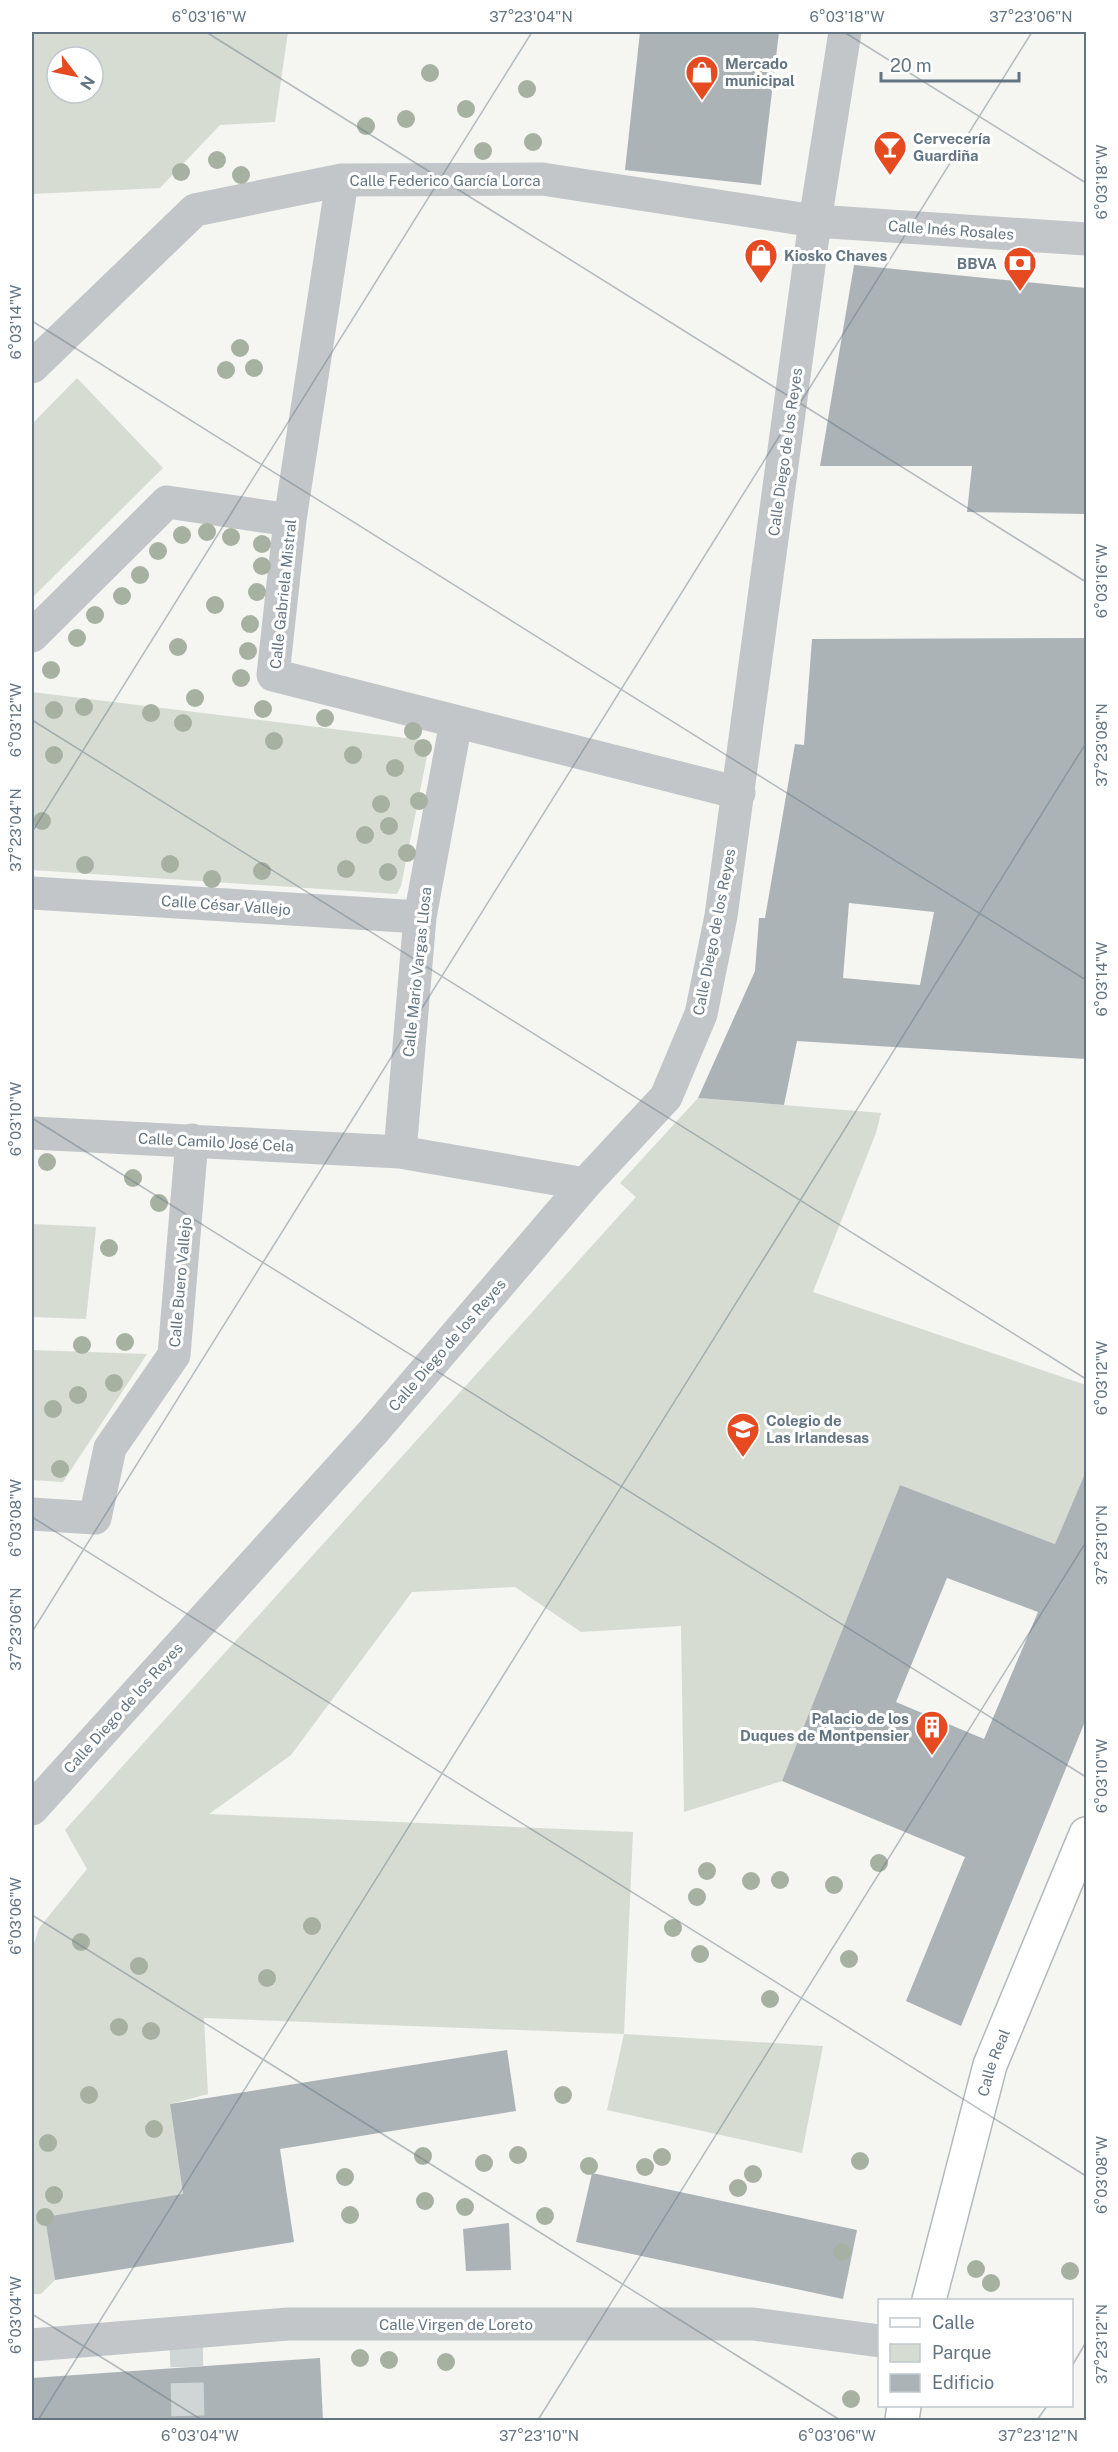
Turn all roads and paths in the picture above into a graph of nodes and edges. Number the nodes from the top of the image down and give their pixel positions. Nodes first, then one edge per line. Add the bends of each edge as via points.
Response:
1 (845, 32) edge
2 (342, 181) junction
3 (815, 221) junction
4 (1086, 240) edge
5 (32, 367) edge
6 (290, 520) junction
7 (32, 636) edge
8 (456, 722) junction
9 (739, 793) junction
10 (32, 893) edge
11 (420, 917) junction
12 (32, 1133) edge
13 (192, 1140) junction
14 (400, 1152) junction
15 (585, 1184) junction
16 (32, 1514) edge
17 (32, 1809) edge
18 (1086, 1834) edge
19 (930, 2299) edge
20 (878, 2341) edge
21 (32, 2345) edge

1 - 3 street, Calle Diego de los Reyes
2 - 3 street, Calle Federico García Lorca via 542,179
2 - 5 street, Calle Federico García Lorca via 195,210
2 - 6 street, Calle Gabriela Mistral
3 - 4 street, Calle Inés Rosales
3 - 9 street, Calle Diego de los Reyes
6 - 7 street via 166,502
6 - 8 street, Calle Gabriela Mistral via 273,675
8 - 9 street, Calle Gabriela Mistral
8 - 11 street, Calle Mario Vargas Llosa
9 - 15 street, Calle Diego de los Reyes via 721,916 701,1014 666,1097
10 - 11 street, Calle César Vallejo
11 - 14 street, Calle Mario Vargas Llosa
12 - 13 street, Calle Camilo José Cela
13 - 14 street, Calle Camilo José Cela
13 - 16 street, Calle Buero Vallejo via 174,1355 110,1448 95,1518
14 - 15 street, Calle Camilo José Cela
15 - 17 street, Calle Diego de los Reyes via 365,1440
18 - 19 main road, Calle Real via 990,2065
20 - 21 street, Calle Virgen de Loreto via 753,2324 288,2324

